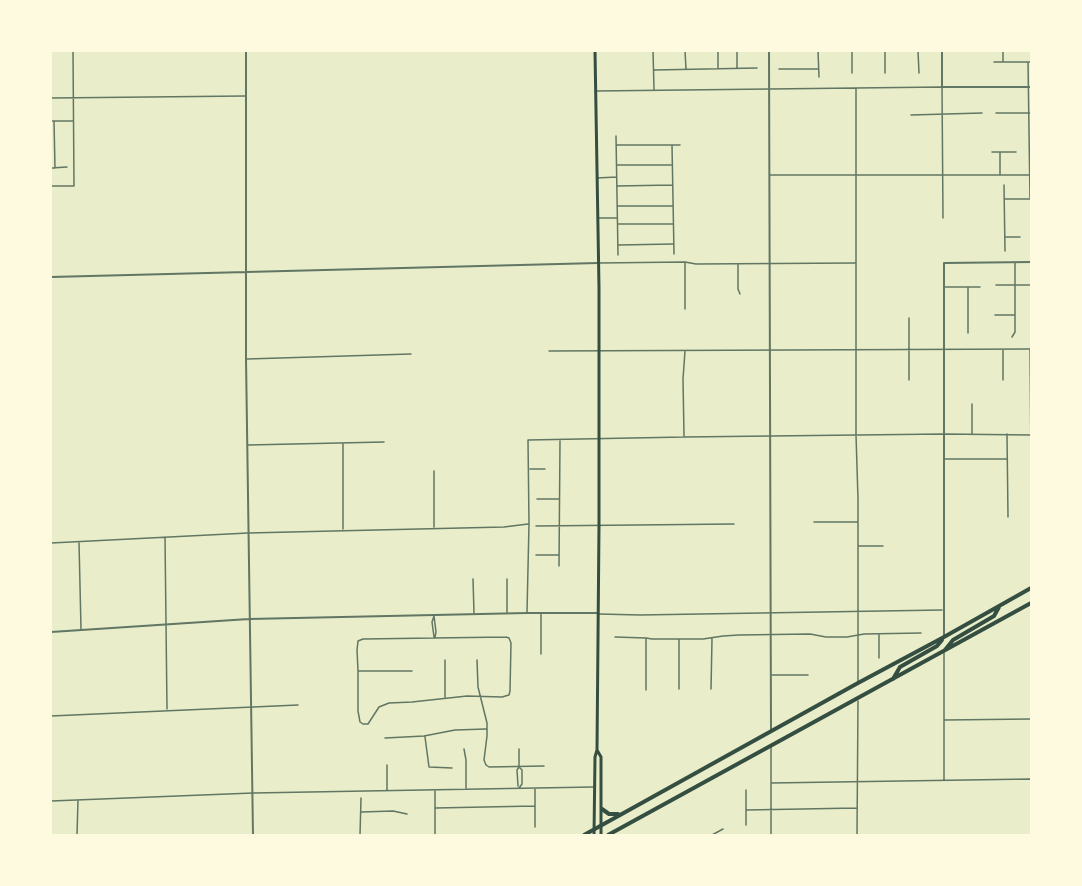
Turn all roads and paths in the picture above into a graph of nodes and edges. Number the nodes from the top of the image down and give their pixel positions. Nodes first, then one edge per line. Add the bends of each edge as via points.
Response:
1 (73, 51) edge
2 (246, 51) edge
3 (595, 51) edge
4 (653, 51) edge
5 (685, 51) edge
6 (718, 51) edge
7 (737, 51) edge
8 (769, 51) edge
9 (818, 51) edge
10 (852, 51) edge
11 (885, 51) edge
12 (918, 51) edge
13 (942, 51) edge
14 (1003, 51) edge
15 (994, 62) dead end
16 (1003, 62) junction
17 (1030, 62) edge
18 (757, 68) dead end
19 (718, 69) junction
20 (737, 69) junction
21 (779, 69) dead end
22 (818, 69) junction
23 (654, 70) junction
24 (686, 70) junction
25 (852, 73) dead end
26 (885, 73) dead end
27 (919, 73) dead end
28 (819, 77) dead end
29 (942, 87) junction
30 (1030, 87) edge
31 (856, 88) junction
32 (769, 89) junction
33 (654, 90) junction
34 (595, 91) junction
35 (246, 96) junction
36 (74, 97) junction
37 (51, 98) edge
38 (982, 113) dead end
39 (996, 113) dead end
40 (1030, 113) edge
41 (943, 114) junction
42 (911, 115) dead end
43 (52, 121) edge
44 (74, 121) junction
45 (616, 136) dead end
46 (616, 145) junction
47 (672, 145) junction
48 (680, 145) dead end
49 (992, 152) dead end
50 (1000, 152) junction
51 (1016, 152) dead end
52 (616, 165) junction
53 (672, 165) junction
54 (67, 167) dead end
55 (51, 168) edge
56 (55, 168) junction
57 (856, 174) junction
58 (943, 174) junction
59 (1000, 174) junction
60 (769, 175) junction
61 (1030, 175) edge
62 (617, 177) junction
63 (597, 178) junction
64 (673, 185) junction
65 (1004, 185) dead end
66 (51, 186) edge
67 (617, 186) junction
68 (1004, 199) junction
69 (1030, 199) edge
70 (617, 206) junction
71 (673, 206) junction
72 (598, 218) junction
73 (617, 218) junction
74 (943, 218) dead end
75 (618, 224) junction
76 (673, 224) junction
77 (1005, 237) junction
78 (1020, 237) dead end
79 (674, 244) junction
80 (618, 245) junction
81 (1005, 251) dead end
82 (674, 254) dead end
83 (618, 255) dead end
84 (598, 262) junction
85 (685, 262) junction
86 (1015, 262) junction
87 (1031, 262) edge
88 (769, 263) junction
89 (856, 263) junction
90 (738, 264) junction
91 (247, 272) junction
92 (51, 277) edge
93 (996, 285) dead end
94 (1015, 285) junction
95 (1031, 285) edge
96 (944, 287) junction
97 (968, 287) junction
98 (980, 287) dead end
99 (740, 294) dead end
100 (685, 309) dead end
101 (994, 315) dead end
102 (1015, 315) junction
103 (909, 318) dead end
104 (968, 333) dead end
105 (1012, 337) dead end
106 (770, 349) junction
107 (856, 349) junction
108 (909, 349) junction
109 (944, 349) junction
110 (1003, 349) junction
111 (1030, 349) edge
112 (685, 350) junction
113 (549, 351) dead end
114 (599, 351) junction
115 (411, 354) dead end
116 (246, 359) junction
117 (1031, 375) edge
118 (909, 380) dead end
119 (1003, 380) dead end
120 (972, 404) dead end
121 (944, 434) junction
122 (972, 434) junction
123 (1007, 434) junction
124 (856, 435) junction
125 (1031, 435) edge
126 (684, 437) junction
127 (770, 437) junction
128 (599, 438) junction
129 (560, 440) junction
130 (384, 442) dead end
131 (343, 443) junction
132 (247, 445) junction
133 (1031, 453) edge
134 (944, 459) junction
135 (1007, 459) junction
136 (1031, 465) edge
137 (529, 469) junction
138 (545, 469) dead end
139 (434, 471) dead end
140 (537, 499) dead end
141 (560, 499) junction
142 (1008, 517) dead end
143 (814, 522) dead end
144 (858, 522) junction
145 (529, 524) junction
146 (735, 524) dead end
147 (599, 525) junction
148 (536, 526) dead end
149 (559, 526) junction
150 (434, 528) junction
151 (344, 530) junction
152 (248, 533) junction
153 (165, 537) junction
154 (79, 542) junction
155 (51, 543) edge
156 (858, 546) junction
157 (883, 546) dead end
158 (536, 555) dead end
159 (559, 555) junction
160 (559, 566) dead end
161 (473, 579) dead end
162 (507, 579) dead end
163 (1031, 588) edge
164 (1031, 603) edge
165 (999, 606) junction
166 (944, 610) junction
167 (771, 612) junction
168 (858, 612) junction
169 (527, 613) junction
170 (541, 613) junction
171 (474, 614) junction
172 (507, 614) junction
173 (598, 614) junction
174 (434, 615) junction
175 (249, 619) junction
176 (166, 625) junction
177 (81, 630) junction
178 (51, 632) edge
179 (921, 633) dead end
180 (858, 634) junction
181 (879, 634) junction
182 (771, 635) junction
183 (615, 637) dead end
184 (944, 637) junction
185 (434, 638) junction
186 (646, 638) junction
187 (712, 638) junction
188 (679, 639) junction
189 (944, 651) junction
190 (541, 654) dead end
191 (879, 658) dead end
192 (445, 660) dead end
193 (477, 660) dead end
194 (412, 671) dead end
195 (358, 672) junction
196 (771, 675) junction
197 (808, 675) dead end
198 (893, 679) junction
199 (858, 683) junction
200 (679, 689) dead end
201 (711, 689) dead end
202 (646, 690) dead end
203 (479, 697) junction
204 (445, 698) junction
205 (858, 698) junction
206 (298, 705) dead end
207 (250, 706) junction
208 (167, 710) junction
209 (51, 717) edge
210 (1031, 719) edge
211 (944, 720) junction
212 (487, 729) junction
213 (771, 731) junction
214 (424, 736) junction
215 (385, 738) dead end
216 (771, 746) junction
217 (464, 749) dead end
218 (519, 749) dead end
219 (597, 750) junction
220 (387, 765) dead end
221 (544, 766) dead end
222 (519, 767) junction
223 (452, 768) dead end
224 (1031, 779) edge
225 (944, 781) junction
226 (857, 782) junction
227 (771, 783) junction
228 (595, 787) junction
229 (519, 788) junction
230 (536, 788) junction
231 (466, 789) junction
232 (387, 790) junction
233 (435, 790) junction
234 (746, 790) dead end
235 (253, 793) junction
236 (361, 798) dead end
237 (78, 800) junction
238 (51, 801) edge
239 (535, 806) junction
240 (435, 808) junction
241 (858, 808) junction
242 (602, 809) junction
243 (746, 810) junction
244 (771, 810) junction
245 (361, 812) junction
246 (407, 814) dead end
247 (621, 814) junction
248 (602, 825) junction
249 (746, 825) dead end
250 (536, 827) dead end
251 (723, 829) dead end
252 (594, 832) edge
253 (77, 835) edge
254 (253, 835) edge
255 (360, 835) edge
256 (435, 835) edge
257 (490, 835) edge
258 (495, 835) edge
259 (584, 835) edge
260 (601, 835) edge
261 (608, 835) edge
262 (712, 835) edge
263 (771, 835) edge
264 (857, 835) edge
265 (1031, 835) edge

1 - 36 street
2 - 35 street
3 - 34 main road
4 - 23 street
5 - 24 street
6 - 19 street
7 - 20 street
8 - 32 street
9 - 22 street
10 - 25 street
11 - 26 street
12 - 27 street
13 - 29 street
14 - 16 street
15 - 16 street
16 - 17 street
17 - 30 street
18 - 20 street
19 - 20 street
19 - 24 street
21 - 22 street
22 - 28 street
23 - 24 street
23 - 33 street
29 - 30 street
29 - 31 street
29 - 41 street
30 - 40 street
31 - 32 street
31 - 57 street
32 - 33 street
32 - 60 street
33 - 34 street
34 - 63 main road
35 - 36 street
35 - 91 street
36 - 37 street
36 - 44 street
38 - 41 street
39 - 40 street
40 - 61 street
41 - 42 street
41 - 58 street
43 - 44 street
43 - 56 street
44 - 66 street via 74,186
45 - 46 street
46 - 47 street
46 - 52 street
47 - 48 street
47 - 53 street
49 - 50 street
50 - 51 street
50 - 59 street
52 - 53 street
52 - 62 street
53 - 64 street
54 - 56 street
55 - 56 street
57 - 58 street
57 - 60 street
57 - 89 street
58 - 59 street
58 - 74 street
59 - 61 street
60 - 88 street
61 - 69 street
62 - 63 street
62 - 67 street
63 - 72 main road
64 - 67 street
64 - 71 street
65 - 68 street
67 - 70 street
68 - 69 street
68 - 77 street
70 - 71 street
70 - 73 street
71 - 76 street
72 - 73 street
72 - 84 main road
73 - 75 street
75 - 76 street
75 - 80 street
76 - 79 street
77 - 78 street
77 - 81 street
79 - 80 street
79 - 82 street
80 - 83 street
84 - 85 street
84 - 91 street
84 - 114 main road
85 - 90 street
85 - 100 street
86 - 87 street
86 - 94 street
86 - 96 street via 944,263
88 - 89 street
88 - 90 street
88 - 106 street
89 - 107 street
90 - 99 street
91 - 92 street
91 - 116 street
93 - 94 street
94 - 95 street
94 - 102 street
96 - 97 street
96 - 109 street
97 - 98 street
97 - 104 street
101 - 102 street
102 - 105 street
103 - 108 street
106 - 107 street
106 - 112 street
106 - 127 street
107 - 108 street
107 - 124 street
108 - 109 street
108 - 118 street
109 - 110 street
109 - 121 street
110 - 111 street
110 - 119 street
111 - 117 street
112 - 114 street
112 - 126 street
113 - 114 street
114 - 128 main road
115 - 116 street
116 - 132 street
117 - 125 street
120 - 122 street
121 - 122 street
121 - 124 street
121 - 134 street
122 - 123 street
123 - 125 street
123 - 135 street
124 - 127 street
124 - 144 street
125 - 133 street
126 - 127 street
126 - 128 street
127 - 167 street
128 - 129 street
128 - 147 main road
129 - 137 street via 528,440
129 - 141 street
130 - 131 street
131 - 132 street
131 - 151 street
132 - 152 street
133 - 136 street
134 - 135 street
134 - 166 street
135 - 142 street
137 - 138 street
137 - 145 street
139 - 150 street
140 - 141 street
141 - 149 street
143 - 144 street
144 - 156 street
145 - 150 street
145 - 169 street
146 - 147 street
147 - 149 street
147 - 173 main road
148 - 149 street
149 - 159 street
150 - 151 street
151 - 152 street
152 - 153 street
152 - 175 street
153 - 154 street
153 - 176 street
154 - 155 street
154 - 177 street
156 - 157 street
156 - 168 street
158 - 159 street
159 - 160 street
161 - 171 street
162 - 172 street
163 - 165 highway
164 - 189 highway
165 - 184 highway
165 - 189 highway via 994,616 952,639
166 - 168 street
166 - 184 street
167 - 168 street
167 - 173 street
167 - 182 street
168 - 180 street
169 - 170 street
169 - 172 street
170 - 173 street
170 - 190 street
171 - 172 street
171 - 174 street
173 - 219 main road
174 - 175 street
174 - 185 street
175 - 176 street
175 - 207 street
176 - 177 street
176 - 208 street
177 - 178 street
179 - 181 street
180 - 181 street
180 - 182 street
180 - 199 street
181 - 191 street
182 - 187 street
182 - 196 street
183 - 186 street
184 - 198 highway via 937,646 900,667
184 - 199 highway
185 - 195 street via 358,641
185 - 203 street via 509,638 509,695
186 - 188 street
186 - 202 street
187 - 188 street
187 - 201 street
188 - 200 street
189 - 198 highway
189 - 211 street
192 - 204 street
193 - 203 street
194 - 195 street
195 - 204 street via 358,711 363,724 368,724 379,707 389,703
196 - 197 street
196 - 213 street
198 - 205 highway
199 - 213 highway
203 - 204 street
203 - 212 street
205 - 216 highway
205 - 226 street
206 - 207 street
207 - 208 street
207 - 235 street
208 - 209 street
210 - 211 street
211 - 225 street
212 - 214 street
212 - 222 street via 486,765
213 - 247 highway
214 - 215 street
214 - 223 street via 429,767
216 - 227 street
216 - 261 highway
217 - 231 street
218 - 222 street
219 - 228 main road
219 - 242 main road via 601,757
220 - 232 street
221 - 222 street
222 - 229 street
224 - 225 street
224 - 265 street
225 - 226 street
226 - 227 street
226 - 241 street
227 - 244 street
228 - 230 street
228 - 252 main road
229 - 230 street
229 - 231 street
230 - 239 street
231 - 233 street
232 - 233 street
232 - 235 street
233 - 240 street
234 - 243 street
235 - 237 street
235 - 254 street
236 - 245 street
237 - 238 street
237 - 253 street
239 - 240 street
239 - 250 street
240 - 256 street
241 - 244 street
241 - 264 street
242 - 247 highway
242 - 248 main road
243 - 244 street
243 - 249 street
244 - 263 street
245 - 246 street
245 - 255 street
247 - 248 highway
248 - 252 highway
248 - 260 main road
251 - 262 street
252 - 259 highway
257 - 258 street

